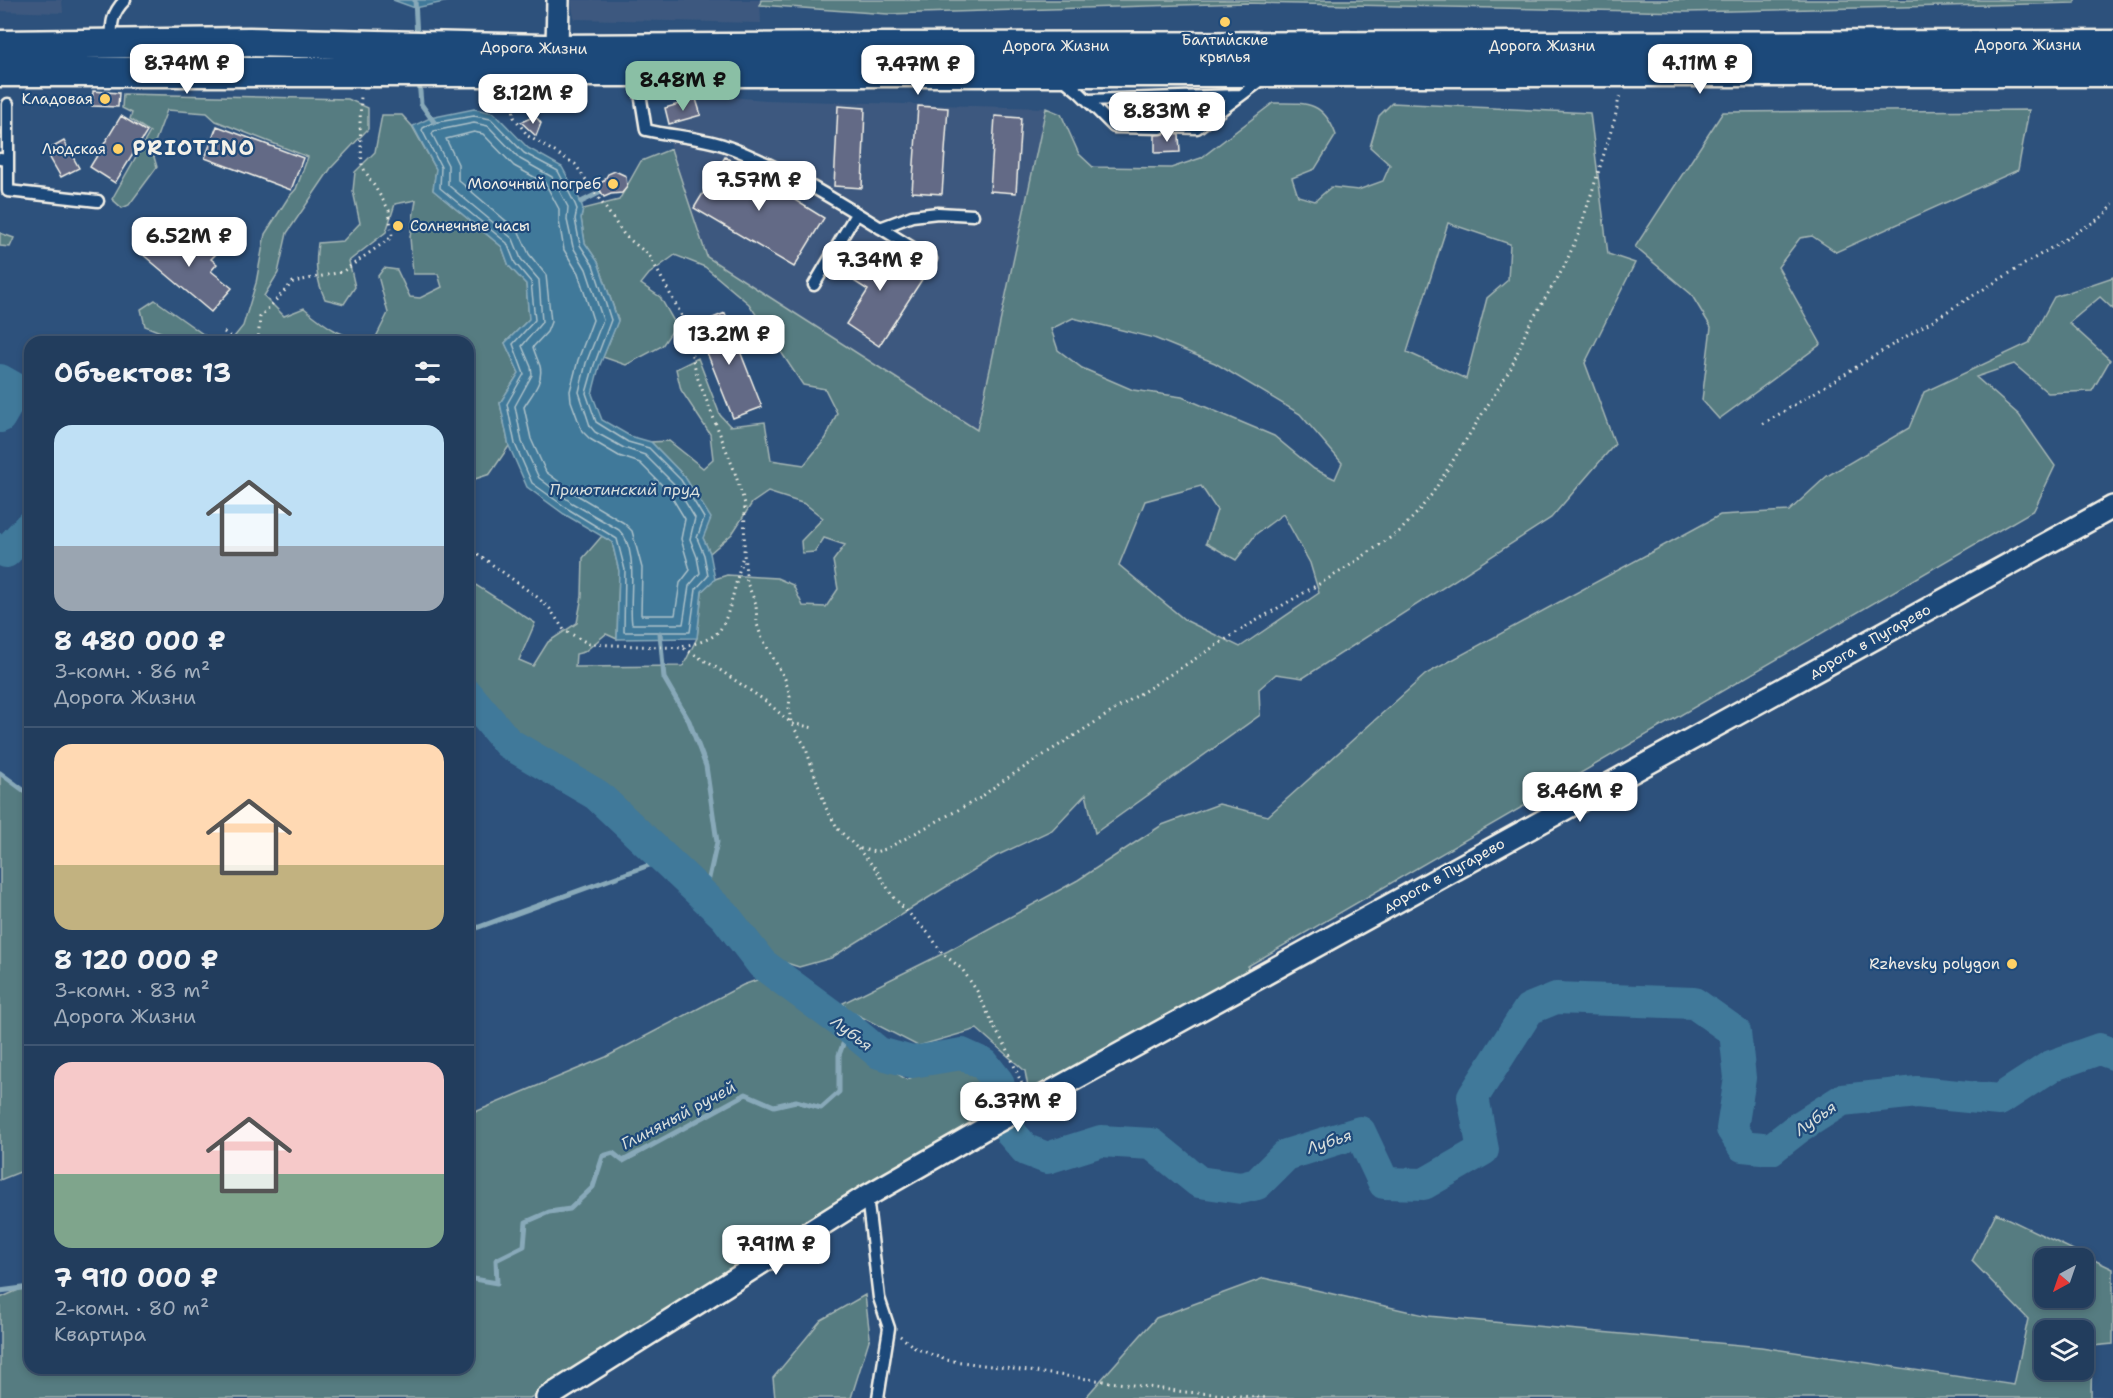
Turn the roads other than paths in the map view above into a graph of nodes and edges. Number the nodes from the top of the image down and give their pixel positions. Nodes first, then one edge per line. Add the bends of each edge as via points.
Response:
1 (125, 0) edge
2 (558, 0) edge
3 (566, 0) edge
4 (112, 44) junction
5 (0, 45) edge
6 (2113, 45) edge
7 (557, 49) junction
8 (452, 60) junction
9 (369, 68) junction
10 (0, 72) edge
11 (1055, 72) junction
12 (1274, 72) junction
13 (2113, 72) edge
14 (640, 73) junction
15 (1240, 95) junction
16 (1088, 100) junction
17 (8, 104) dead end
18 (4, 160) edge
19 (98, 201) dead end
20 (856, 214) junction
21 (973, 215) dead end
22 (880, 228) junction
23 (931, 259) dead end
24 (814, 285) dead end
25 (2113, 507) edge
26 (867, 1196) junction
27 (547, 1398) edge
28 (878, 1398) edge

1 - 4 lane via 111,21
2 - 3 lane
2 - 7 street
4 - 5 main road, Дорога Жизни
4 - 9 main road, Дорога Жизни via 249,42
6 - 7 main road, Дорога Жизни
7 - 8 main road, Дорога Жизни
8 - 9 main road, Дорога Жизни
8 - 14 main road, Дорога Жизни
9 - 10 main road, Дорога Жизни
11 - 12 main road, Дорога Жизни
11 - 14 main road, Дорога Жизни
11 - 16 lane
12 - 13 main road, Дорога Жизни
12 - 15 lane
14 - 20 lane via 646,130 720,144 762,160
15 - 16 lane
15 - 16 lane via 1197,128 1114,127
17 - 18 lane
18 - 19 lane via 8,191
20 - 22 lane
20 - 24 lane
21 - 22 lane via 912,216
22 - 23 lane
25 - 26 street, дорога в Пугарево
26 - 27 street, дорога в Пугарево
26 - 28 lane via 879,1298 889,1328

